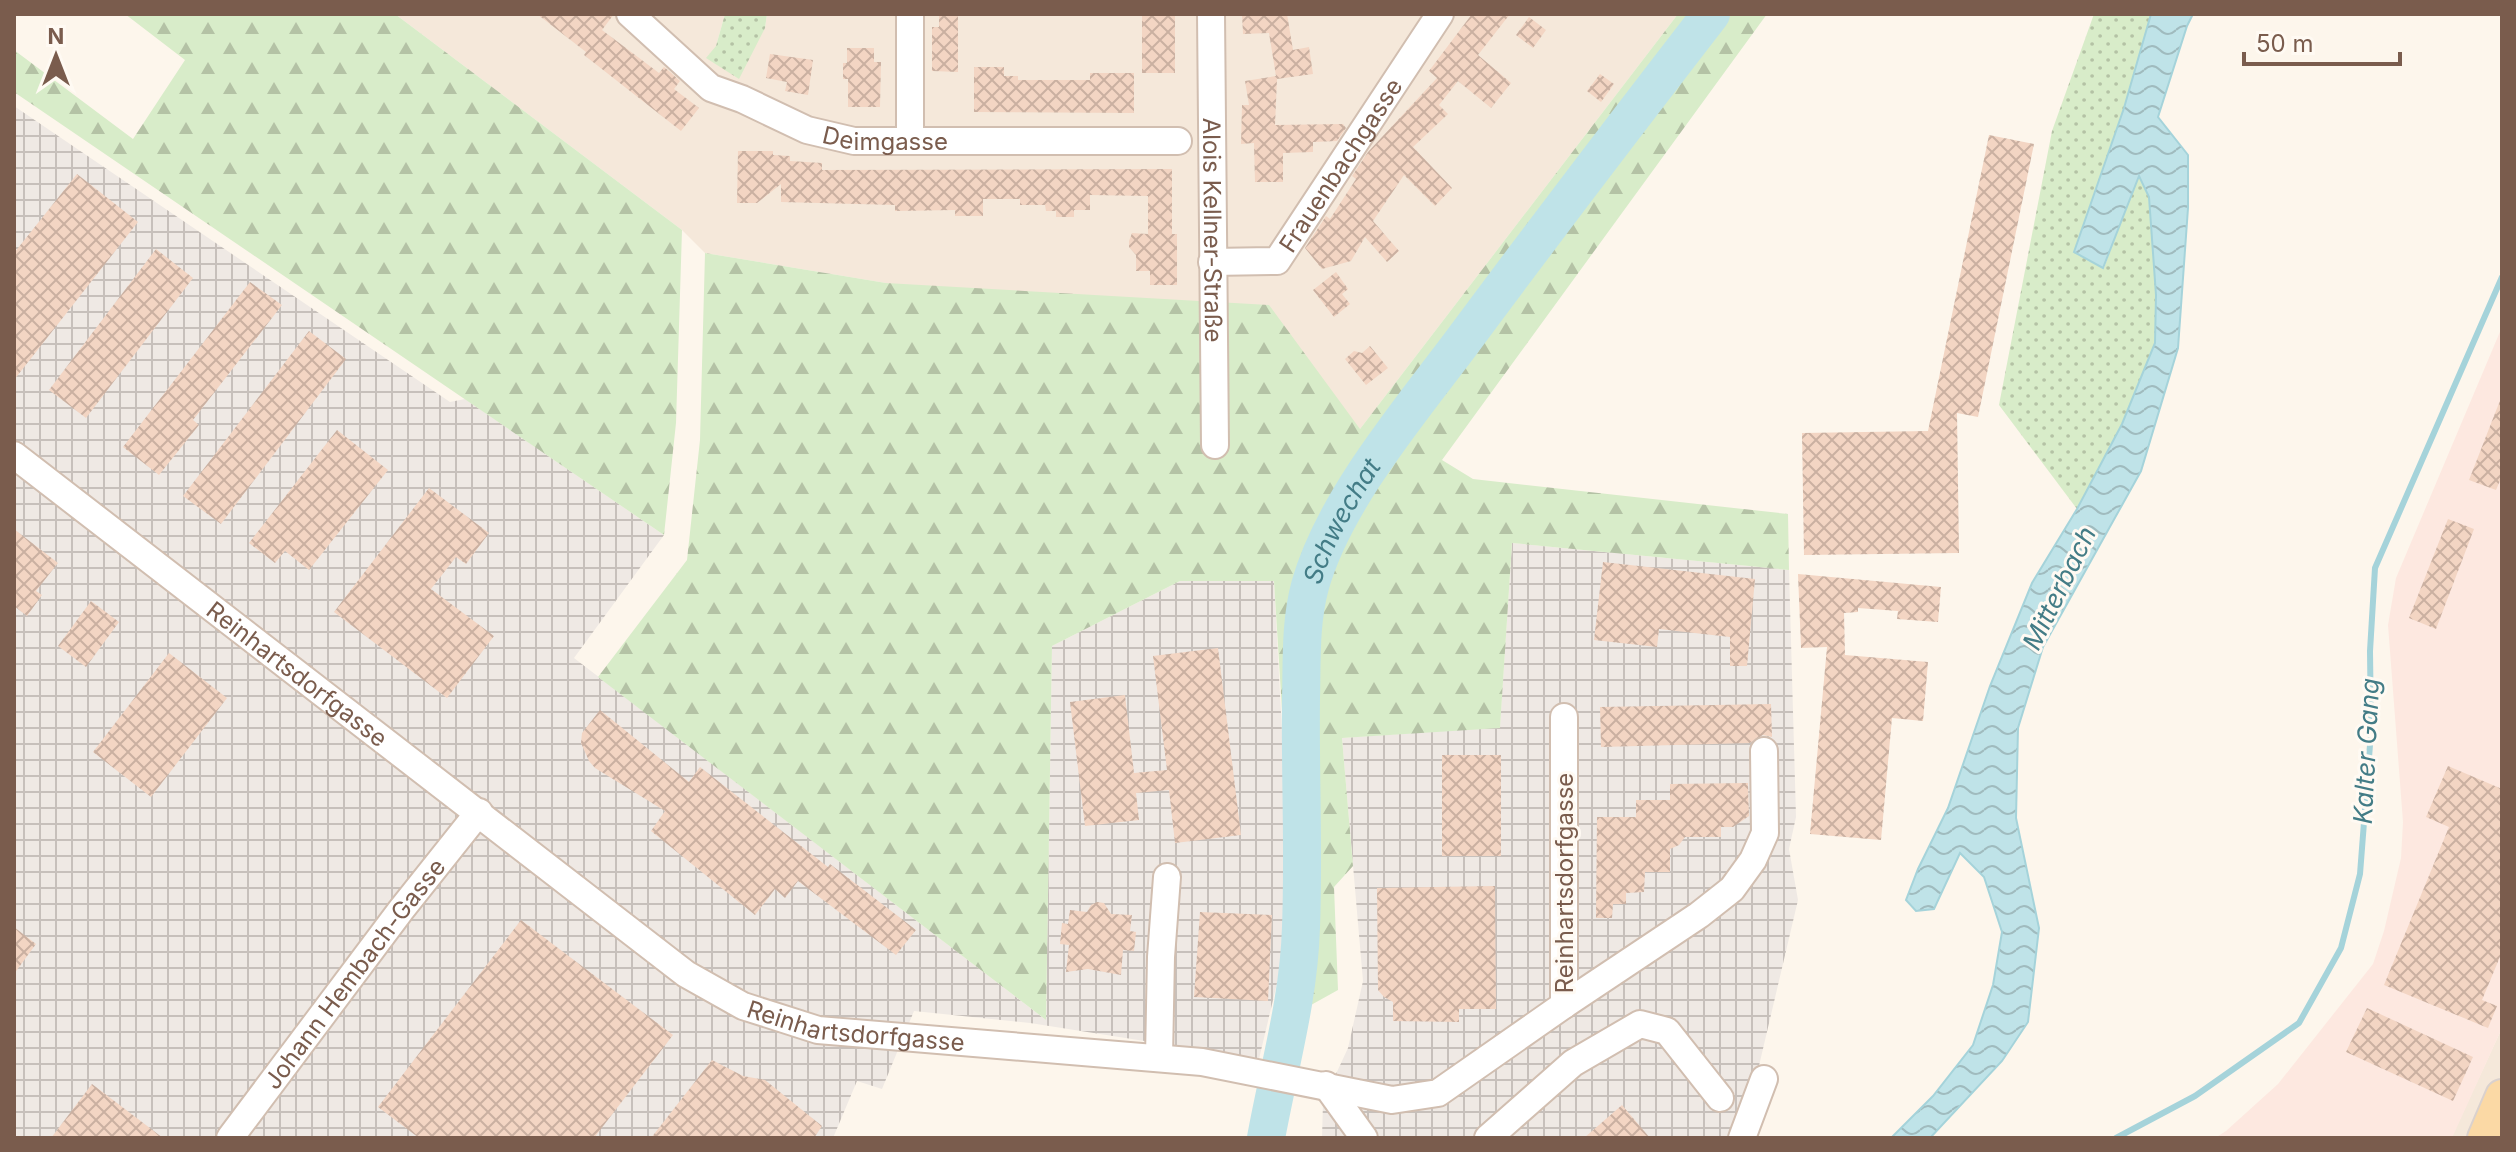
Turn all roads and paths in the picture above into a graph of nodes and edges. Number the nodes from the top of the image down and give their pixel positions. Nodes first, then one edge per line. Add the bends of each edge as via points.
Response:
1 (630, 14) edge
2 (910, 14) edge
3 (1211, 14) edge
4 (1440, 14) edge
5 (910, 141) junction
6 (1178, 141) dead end
7 (1212, 262) junction
8 (1215, 445) dead end
9 (14, 455) edge
10 (1564, 717) dead end
11 (1764, 751) dead end
12 (479, 812) junction
13 (1167, 877) dead end
14 (1564, 1005) junction
15 (1159, 1057) junction
16 (1764, 1079) dead end
17 (1314, 1083) junction
18 (2502, 1096) edge
19 (1720, 1098) dead end
20 (2482, 1136) edge
21 (230, 1138) edge
22 (1364, 1138) edge
23 (1488, 1138) edge
24 (1742, 1138) edge

1 - 5 street, Deimgasse via 711,88 807,130 854,141
2 - 5 street
3 - 7 street, Alois Kellner-Straße
4 - 7 street, Frauenbachgasse via 1277,261
5 - 6 street, Deimgasse
7 - 8 street, Alois Kellner-Straße
9 - 12 street, Reinhartsdorfgasse
10 - 14 street, Reinhartsdorfgasse
11 - 14 street via 1765,833 1732,889
12 - 15 street, Reinhartsdorfgasse via 686,974 743,1006 818,1030
12 - 21 street, Johann Hembach-Gasse
13 - 15 street
14 - 17 street, Reinhartsdorfgasse via 1438,1093 1392,1100
15 - 17 street, Reinhartsdorfgasse
16 - 24 street
17 - 22 street
18 - 20 main road
19 - 23 street via 1667,1031 1640,1024 1573,1063

